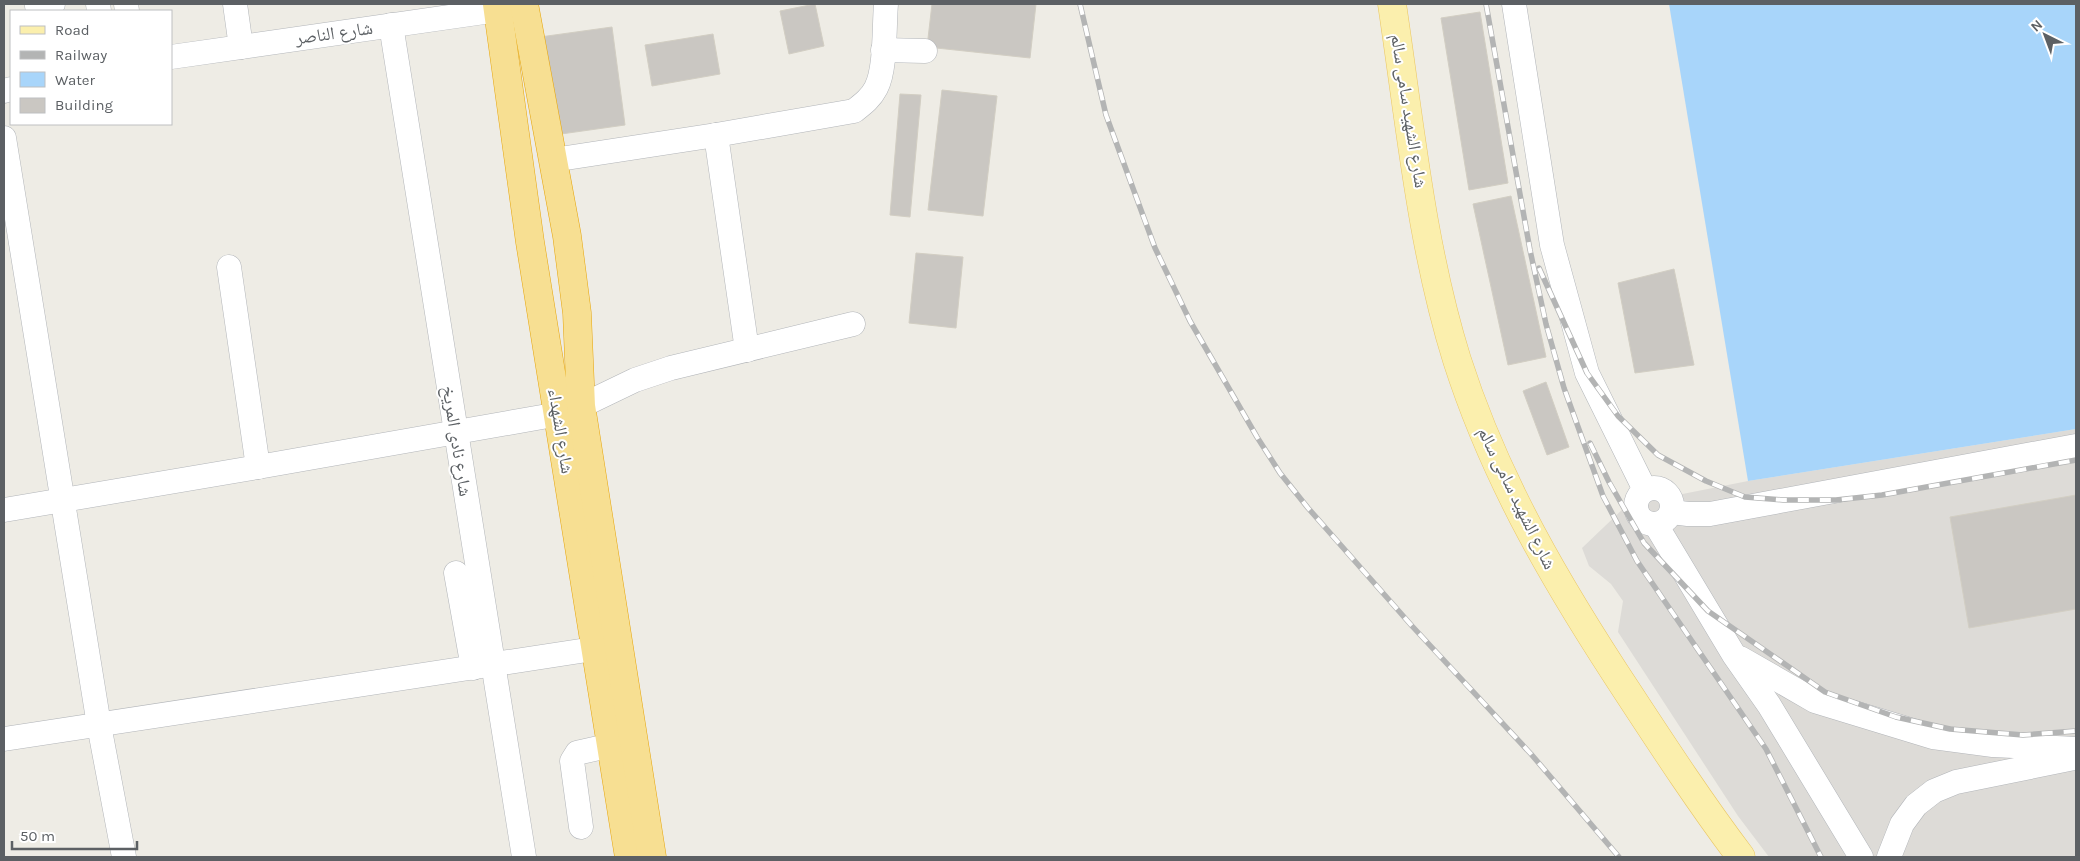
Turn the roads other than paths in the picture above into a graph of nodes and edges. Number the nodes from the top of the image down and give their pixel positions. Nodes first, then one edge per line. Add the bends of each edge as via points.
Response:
1 (235, 4) edge
2 (528, 4) edge
3 (886, 4) edge
4 (1392, 4) edge
5 (1514, 4) edge
6 (497, 7) edge
7 (391, 25) junction
8 (241, 47) junction
9 (883, 50) junction
10 (926, 51) dead end
11 (172, 57) edge
12 (716, 135) junction
13 (4, 138) edge
14 (553, 160) junction
15 (567, 236) junction
16 (530, 242) junction
17 (229, 267) dead end
18 (577, 313) junction
19 (543, 316) junction
20 (853, 324) dead end
21 (747, 350) junction
22 (570, 410) junction
23 (456, 432) junction
24 (2076, 446) edge
25 (258, 468) junction
26 (63, 500) junction
27 (4, 510) edge
28 (1664, 518) junction
29 (456, 573) dead end
30 (608, 647) junction
31 (1734, 655) junction
32 (483, 666) junction
33 (99, 725) junction
34 (4, 739) edge
35 (612, 745) junction
36 (2076, 749) edge
37 (2076, 757) edge
38 (581, 827) dead end
39 (124, 857) edge
40 (524, 857) edge
41 (629, 857) edge
42 (652, 857) edge
43 (1740, 857) edge
44 (1861, 857) edge
45 (1889, 857) edge

1 - 8 street
2 - 14 highway, شارع الشهداء
3 - 9 street
4 - 43 main road, شارع الشهيد سامى سالم via 1433,265 1458,360 1491,452 1534,541 1581,620 1701,804
5 - 28 street via 1552,245 1584,364 1646,490 1640,495 1636,508 1642,521
6 - 7 street, شارع الناصر
6 - 16 highway, شارع الشهداء
7 - 8 street, شارع الناصر
7 - 23 street, شارع نادى المريخ
8 - 11 street, شارع الناصر
9 - 10 street
9 - 12 street via 876,89 854,111
12 - 14 street
12 - 21 street
13 - 26 street
14 - 15 highway, شارع الشهداء
15 - 16 highway via 550,245
15 - 18 highway, شارع الشهداء
16 - 19 highway, شارع الشهداء
17 - 25 street
18 - 19 highway via 560,310
18 - 22 highway, شارع الشهداء
19 - 22 highway, شارع الشهداء
20 - 21 street
21 - 22 street via 649,375
22 - 23 street
22 - 30 highway, شارع الشهداء
23 - 25 street
23 - 32 street, شارع نادى المريخ
24 - 28 street via 1710,514
25 - 26 street
26 - 27 street
26 - 33 street
28 - 31 street
29 - 32 street
30 - 32 street
30 - 35 highway, شارع الشهداء
30 - 42 highway, شارع الشهداء
31 - 36 street via 1814,701 1933,737 1993,745
31 - 44 street via 1769,705
32 - 33 street
32 - 40 street, شارع نادى المريخ
33 - 34 street
33 - 39 street
35 - 38 street via 578,753 572,761
35 - 41 highway, شارع الشهداء
37 - 45 street via 1956,782 1934,791 1916,805 1902,824

